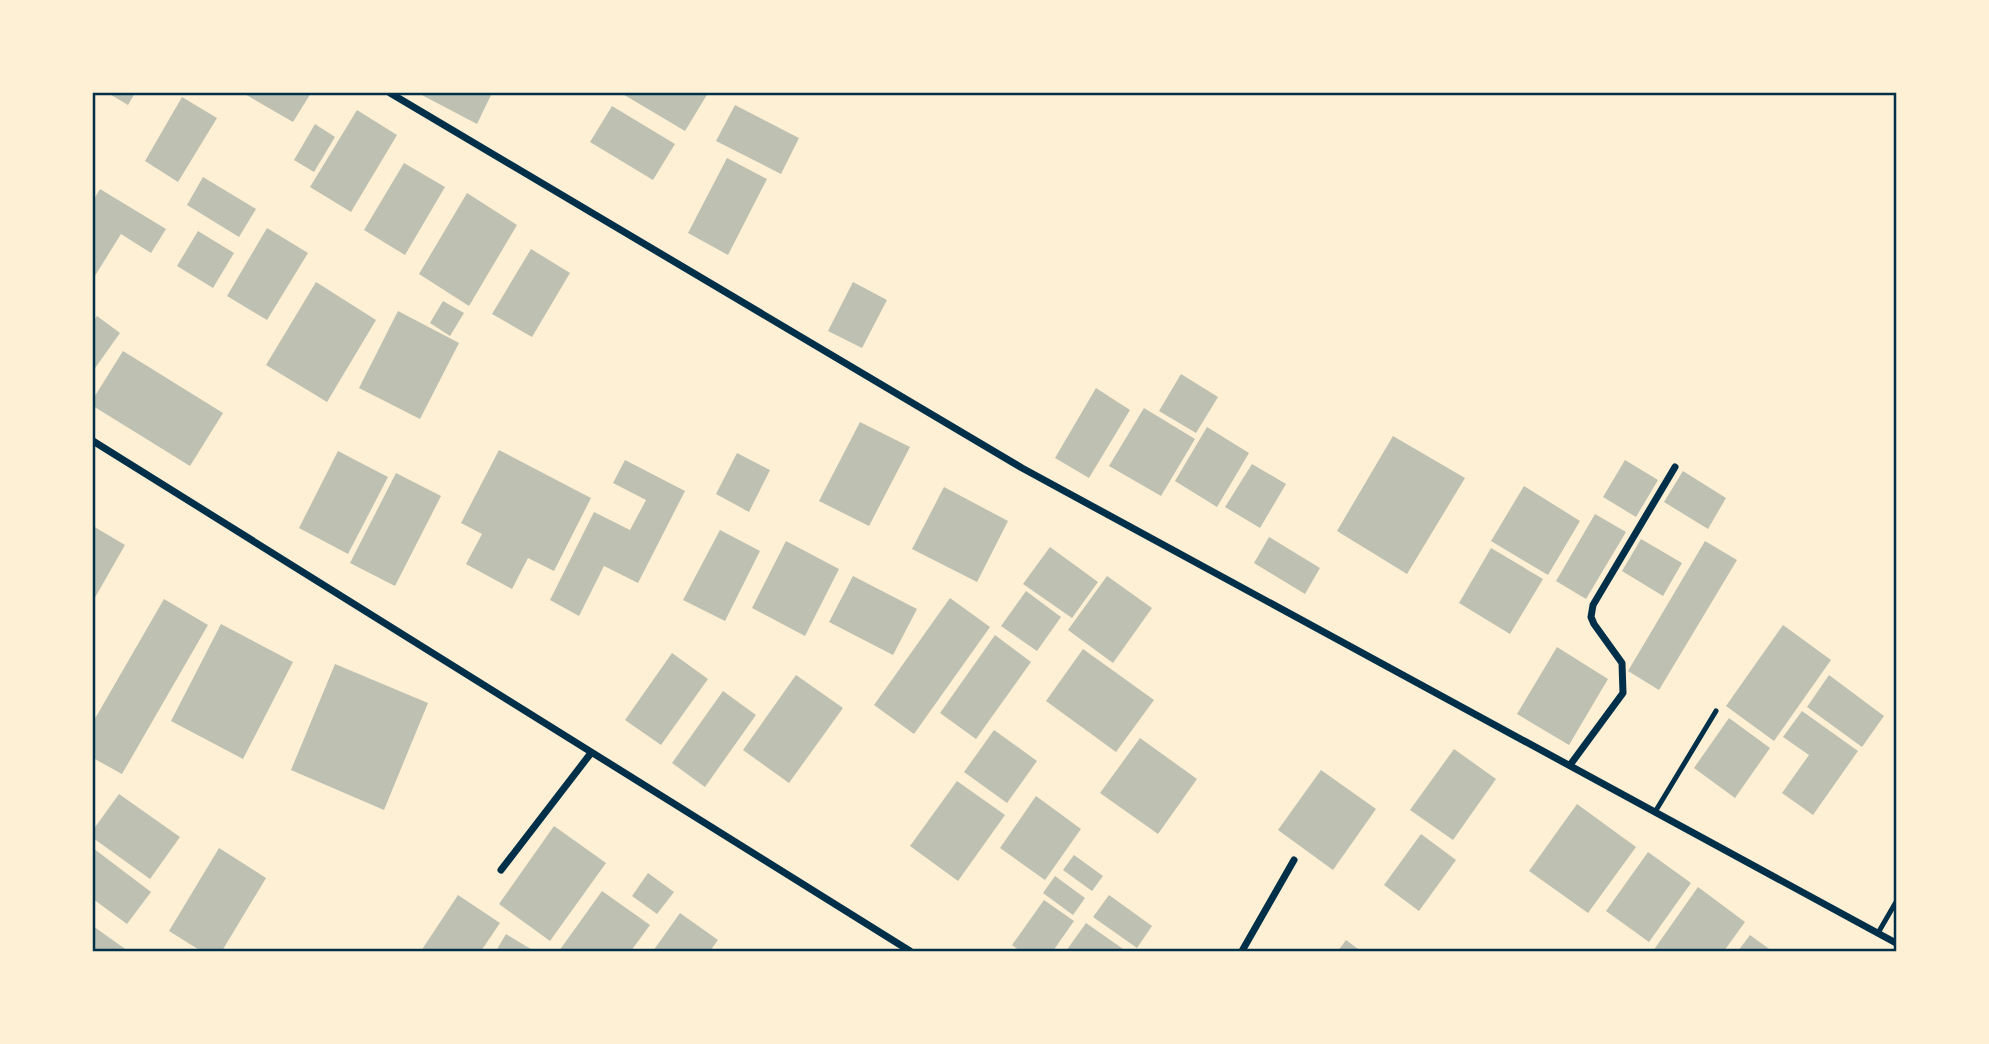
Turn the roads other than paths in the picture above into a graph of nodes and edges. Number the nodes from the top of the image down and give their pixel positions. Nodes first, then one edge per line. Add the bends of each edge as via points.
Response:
1 (390, 93) edge
2 (93, 441) edge
3 (1675, 467) dead end
4 (1716, 711) dead end
5 (591, 752) junction
6 (1570, 765) junction
7 (1656, 813) junction
8 (1294, 860) dead end
9 (501, 870) dead end
10 (1896, 902) edge
11 (1878, 933) junction
12 (1896, 943) edge
13 (910, 951) edge
14 (1242, 951) edge

1 - 6 street via 1022,468
2 - 5 street
3 - 6 street via 1593,605 1594,624 1622,663 1623,693
4 - 7 lane
5 - 9 street
5 - 13 street
6 - 7 street
7 - 11 street
8 - 14 street
10 - 11 lane
11 - 12 street

